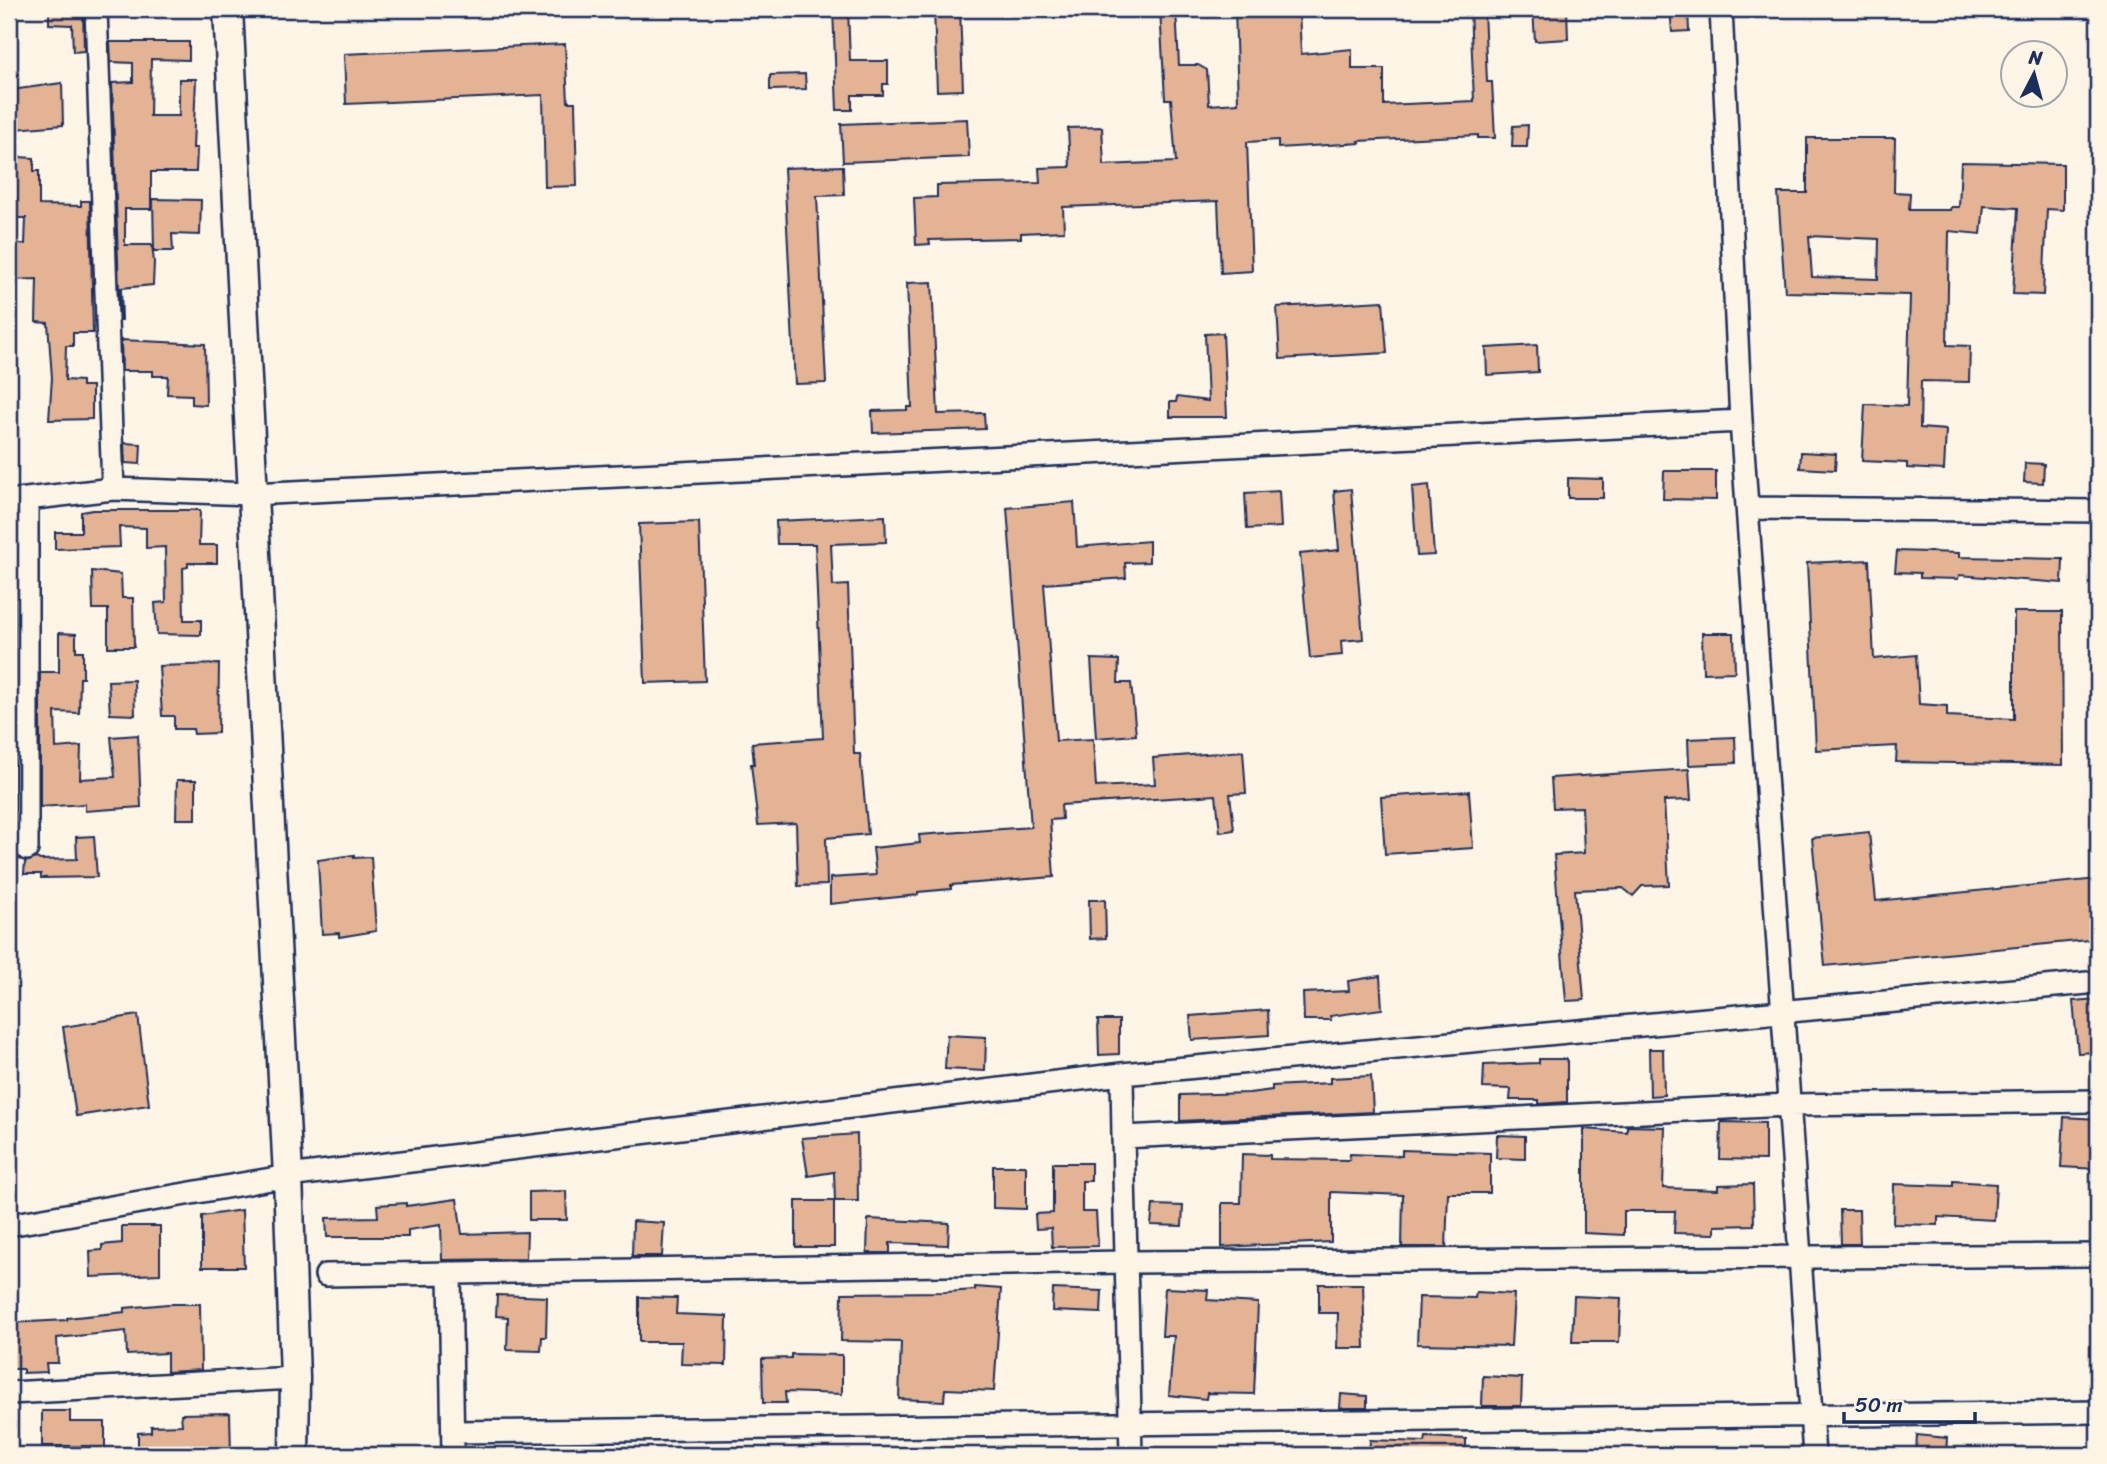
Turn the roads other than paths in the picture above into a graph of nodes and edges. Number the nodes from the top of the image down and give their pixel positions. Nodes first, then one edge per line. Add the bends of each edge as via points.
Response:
1 (96, 9) edge
2 (228, 9) edge
3 (1721, 9) edge
4 (1741, 421) junction
5 (113, 489) junction
6 (251, 494) junction
7 (18, 500) edge
8 (1748, 508) junction
9 (2098, 511) edge
10 (27, 849) dead end
11 (2098, 982) edge
12 (1783, 1010) junction
13 (1122, 1074) junction
14 (2098, 1101) edge
15 (1789, 1105) junction
16 (1123, 1137) junction
17 (288, 1176) junction
18 (9, 1225) edge
19 (2098, 1255) edge
20 (1800, 1258) junction
21 (1126, 1262) junction
22 (450, 1273) junction
23 (326, 1275) dead end
24 (295, 1378) junction
25 (9, 1393) edge
26 (2098, 1412) edge
27 (1811, 1415) junction
28 (1130, 1424) junction
29 (453, 1432) junction
30 (294, 1455) edge
31 (453, 1455) edge
32 (1131, 1455) edge
33 (1814, 1455) edge

1 - 5 street
2 - 6 street
3 - 4 street
4 - 6 street
4 - 8 street
5 - 6 street
5 - 7 street
6 - 17 street
7 - 10 street
8 - 9 street
8 - 12 street
11 - 12 street
12 - 13 street
12 - 15 street
13 - 16 street
13 - 17 street
14 - 15 street
15 - 16 street
15 - 20 street
16 - 21 street
17 - 18 street
17 - 24 street
19 - 20 street
20 - 21 street
20 - 27 street
21 - 22 street
21 - 28 street
22 - 23 street
22 - 29 street
24 - 25 street
24 - 30 street
26 - 27 street
27 - 28 street
27 - 33 street
28 - 29 street
28 - 32 street
29 - 31 street

